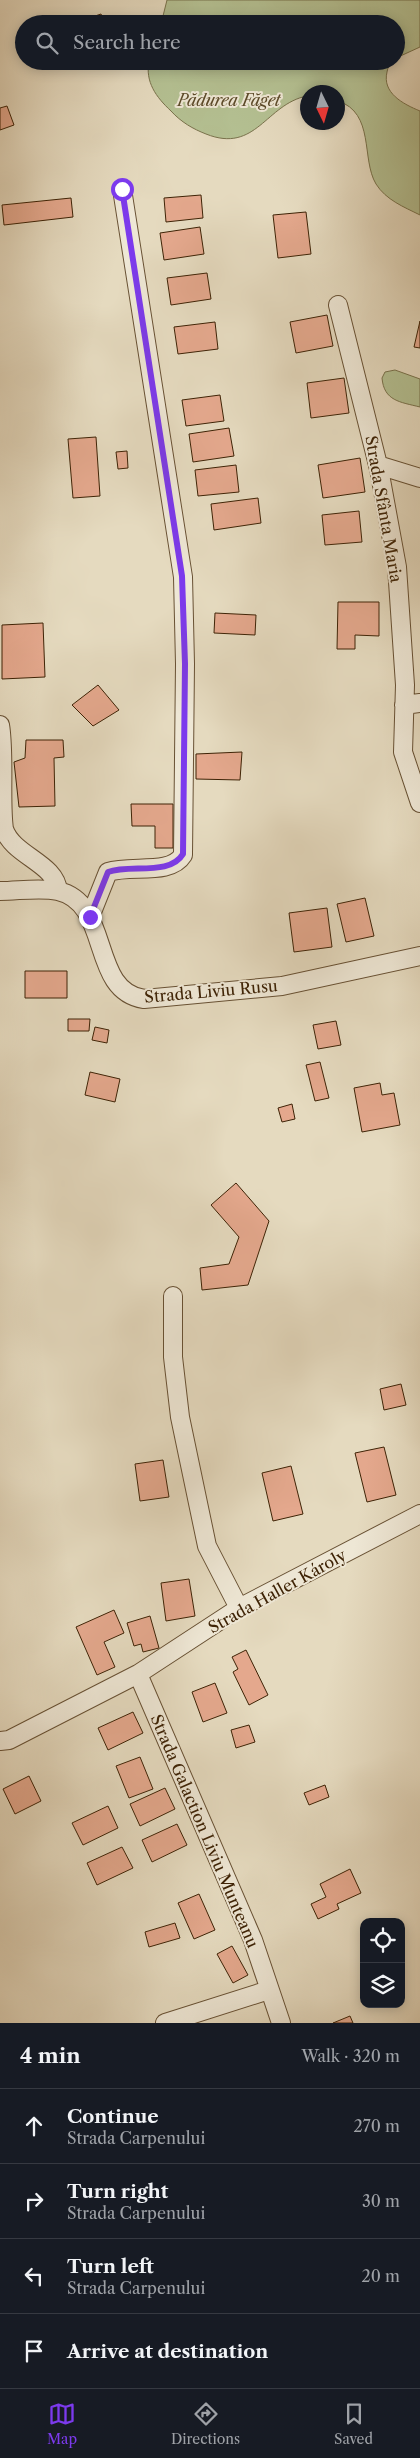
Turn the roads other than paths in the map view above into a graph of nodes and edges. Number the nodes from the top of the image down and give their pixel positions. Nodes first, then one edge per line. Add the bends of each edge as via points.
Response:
1 (122, 189) dead end
2 (338, 305) dead end
3 (378, 465) junction
4 (420, 478) edge
5 (412, 704) edge
6 (0, 725) edge
7 (420, 803) edge
8 (0, 891) edge
9 (58, 891) junction
10 (90, 917) junction
11 (420, 956) edge
12 (173, 1296) dead end
13 (420, 1514) edge
14 (239, 1608) junction
15 (138, 1674) junction
16 (0, 1741) edge
17 (269, 1990) junction
18 (165, 2023) edge
19 (281, 2023) edge

1 - 10 street via 182,576 185,664 183,854 179,862 170,866 108,872
2 - 3 street, Strada Sfânta Maria
3 - 4 street
3 - 5 street, Strada Sfânta Maria via 397,567 405,685
5 - 7 street, Strada Sfânta Maria via 403,752
6 - 9 street via 4,830 52,875
8 - 9 street
9 - 10 street, Strada Liviu Rusu via 72,898
10 - 11 street, Strada Liviu Rusu via 115,984 131,997 144,999 282,986
12 - 14 street via 173,1357 180,1417 206,1546
13 - 14 street, Strada Haller Károly
14 - 15 street, Strada Haller Károly
15 - 16 street, Strada Haller Károly via 9,1740
15 - 17 street, Strada Galaction Liviu Munteanu via 253,1940
17 - 18 street
17 - 19 street, Strada Galaction Liviu Munteanu

